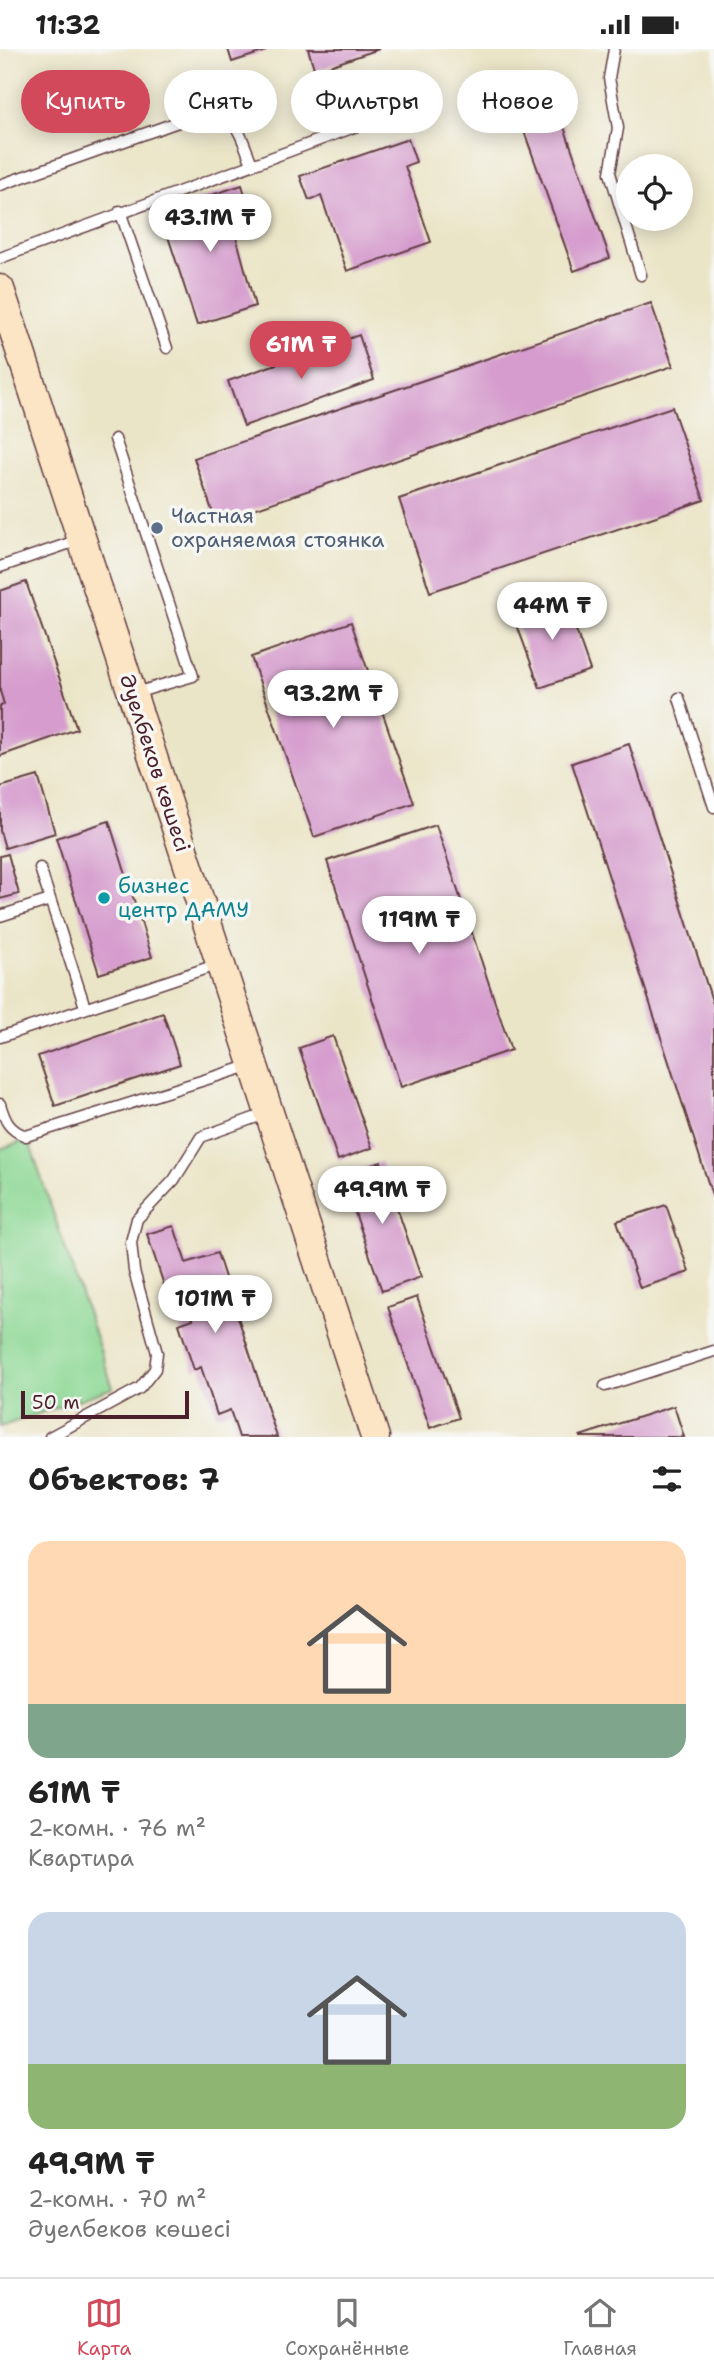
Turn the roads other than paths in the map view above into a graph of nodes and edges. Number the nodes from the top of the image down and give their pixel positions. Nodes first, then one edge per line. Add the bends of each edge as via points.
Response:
1 (614, 49) edge
2 (337, 133) edge
3 (251, 164) junction
4 (0, 185) edge
5 (120, 211) junction
6 (0, 258) edge
7 (642, 275) dead end
8 (0, 289) edge
9 (167, 348) dead end
10 (114, 439) dead end
11 (82, 540) junction
12 (0, 567) edge
13 (132, 694) junction
14 (679, 698) dead end
15 (714, 807) edge
16 (40, 869) dead end
17 (50, 900) junction
18 (0, 916) edge
19 (219, 964) junction
20 (85, 1007) junction
21 (0, 1037) edge
22 (252, 1065) junction
23 (0, 1104) edge
24 (268, 1113) junction
25 (714, 1351) edge
26 (605, 1386) dead end
27 (50, 1437) edge
28 (375, 1437) edge

1 - 7 lane via 609,78 618,128 610,173
2 - 3 lane
3 - 4 lane via 230,118 206,112
3 - 5 lane
5 - 6 lane
5 - 9 lane
8 - 11 street, Әуелбеков көшесі via 12,341
10 - 13 lane via 194,676
11 - 12 lane
11 - 13 street, Әуелбеков көшесі
13 - 19 street, Әуелбеков көшесі
14 - 15 lane
16 - 17 lane
17 - 18 lane
17 - 20 lane
19 - 20 lane
19 - 22 street, Әуелбеков көшесі
20 - 21 lane
22 - 23 lane via 26,1136 11,1129
22 - 24 street, Әуелбеков көшесі
24 - 27 lane via 201,1137 174,1180 137,1219 131,1242 157,1353 155,1369 140,1388
24 - 28 street, Әуелбеков көшесі
25 - 26 lane

